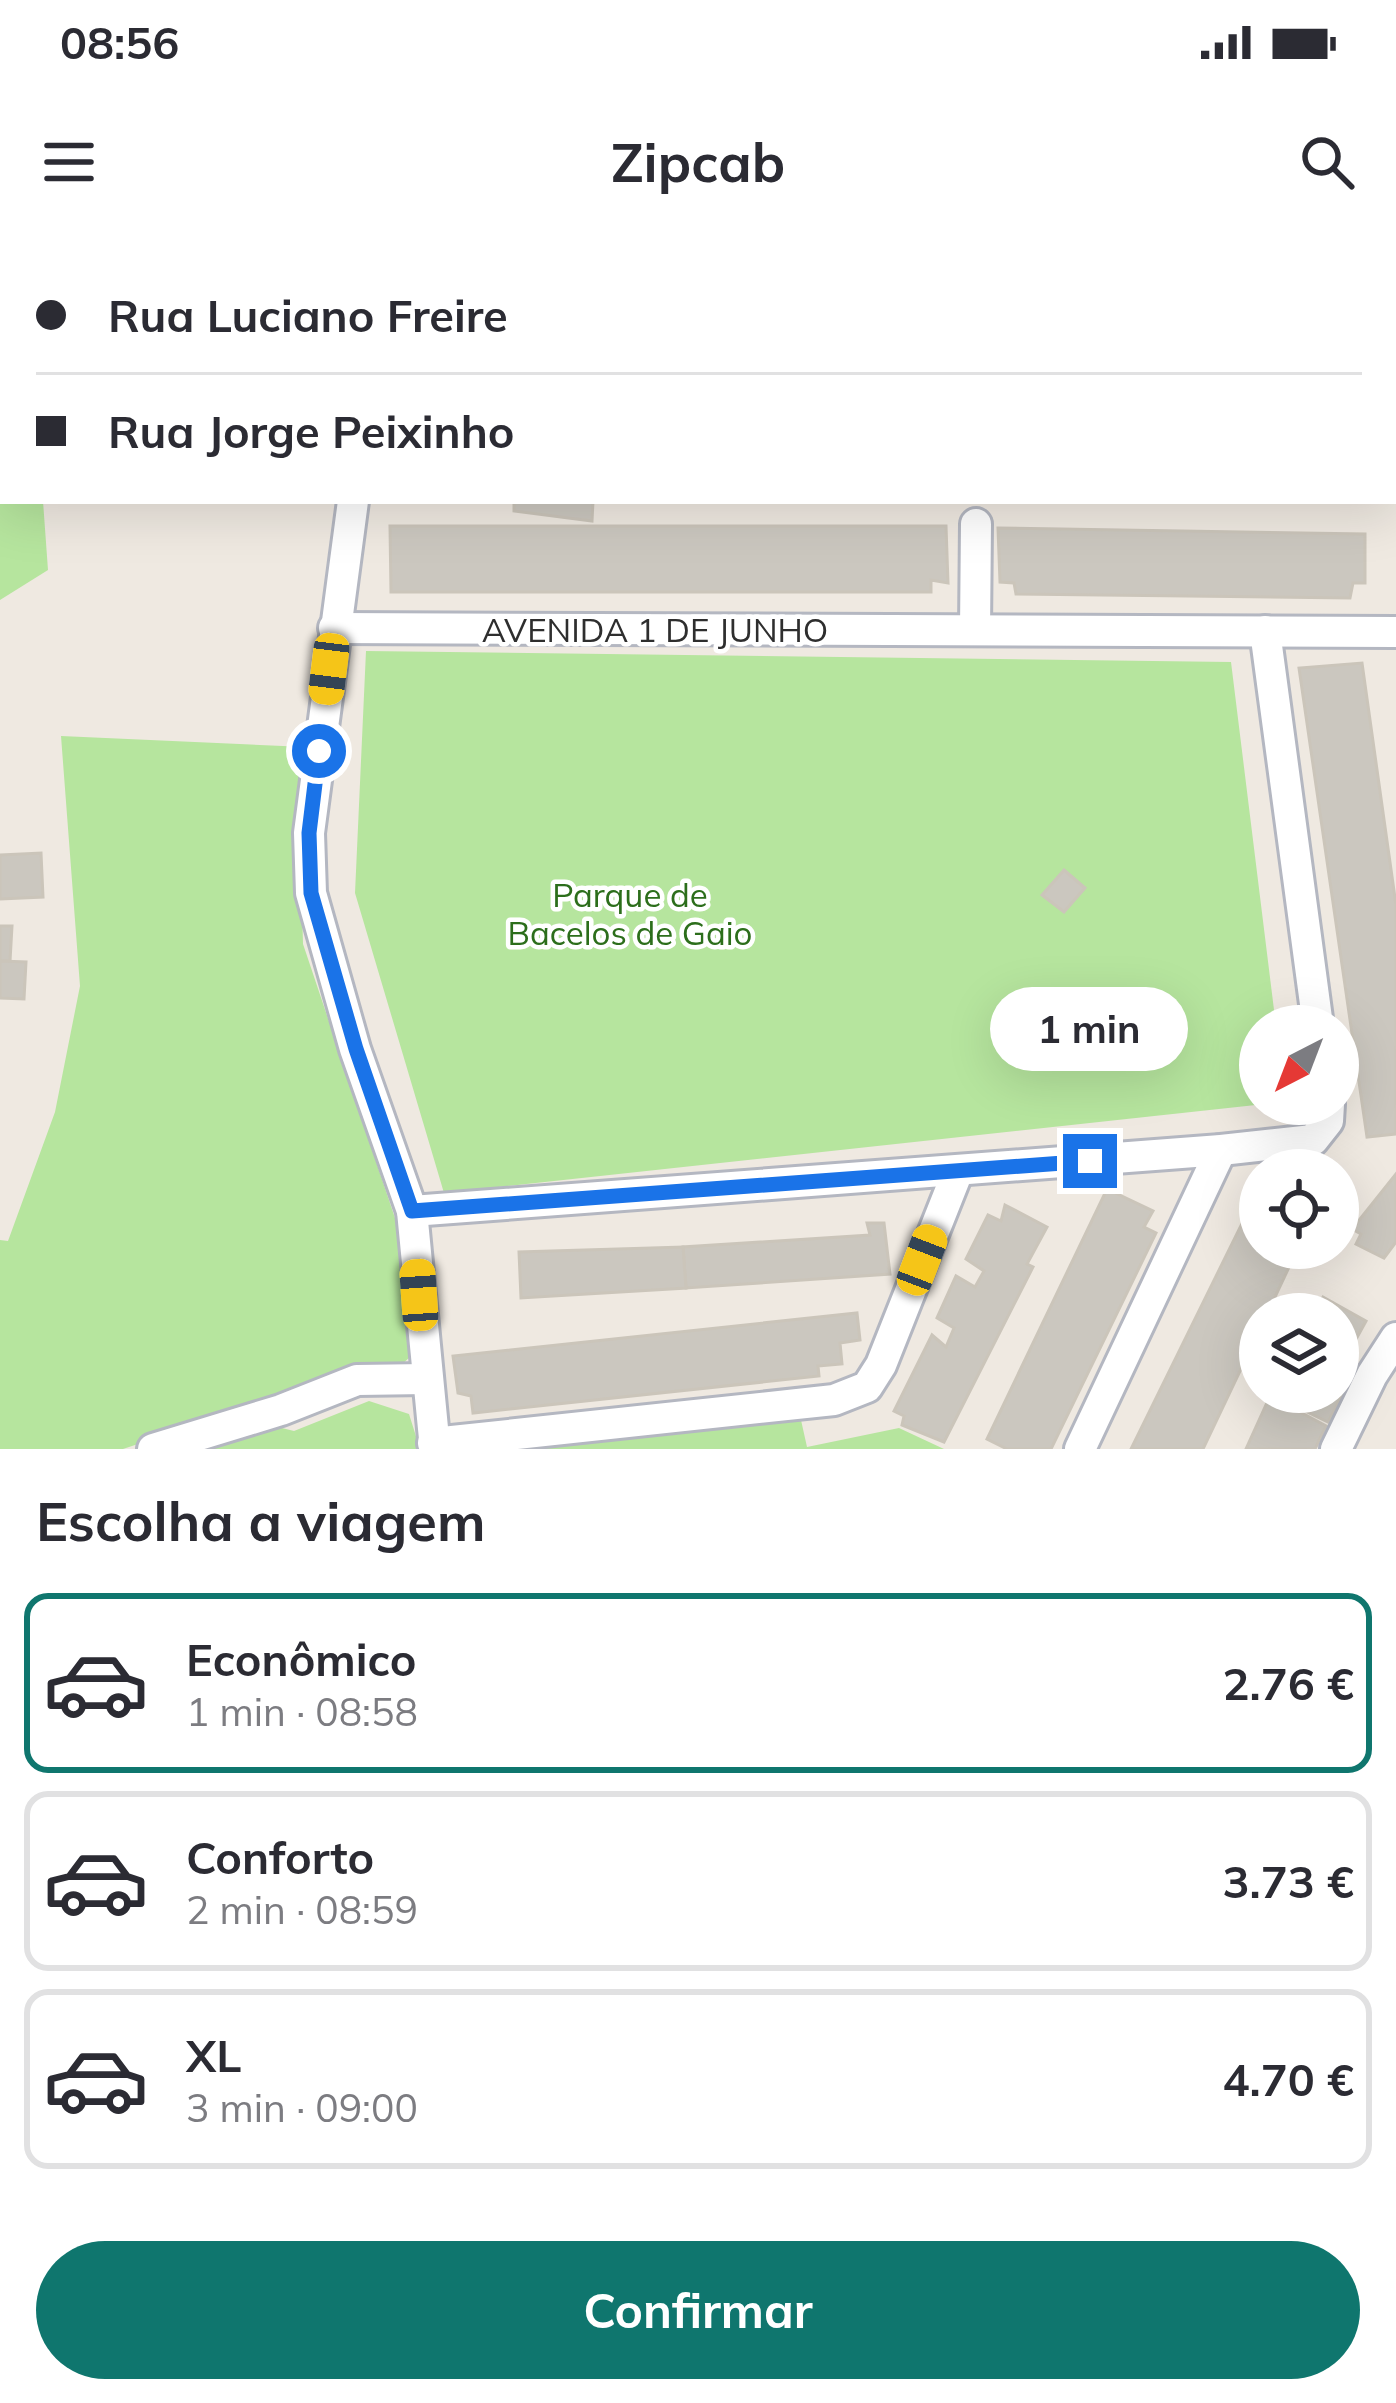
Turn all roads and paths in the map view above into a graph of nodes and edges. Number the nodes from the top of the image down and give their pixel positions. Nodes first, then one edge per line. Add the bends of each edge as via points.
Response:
1 (353, 504) edge
2 (976, 524) dead end
3 (334, 628) junction
4 (975, 630) junction
5 (1265, 631) junction
6 (1396, 632) edge
7 (1315, 1005) edge
8 (1324, 1125) edge
9 (1220, 1150) junction
10 (958, 1171) junction
11 (412, 1211) junction
12 (1396, 1339) edge
13 (426, 1379) junction
14 (435, 1446) edge
15 (153, 1449) edge
16 (1080, 1449) edge
17 (1336, 1449) edge

1 - 3 street
2 - 4 street
3 - 4 street, AVENIDA 1 DE JUNHO
3 - 11 street via 309,833 311,893
4 - 5 street, AVENIDA 1 DE JUNHO
5 - 6 street, AVENIDA 1 DE JUNHO
5 - 7 street
8 - 9 street via 1313,1140
9 - 10 street
9 - 16 street
10 - 11 street
10 - 14 street via 867,1387 834,1400
11 - 13 street
12 - 17 street
13 - 14 street
13 - 15 street via 357,1380

